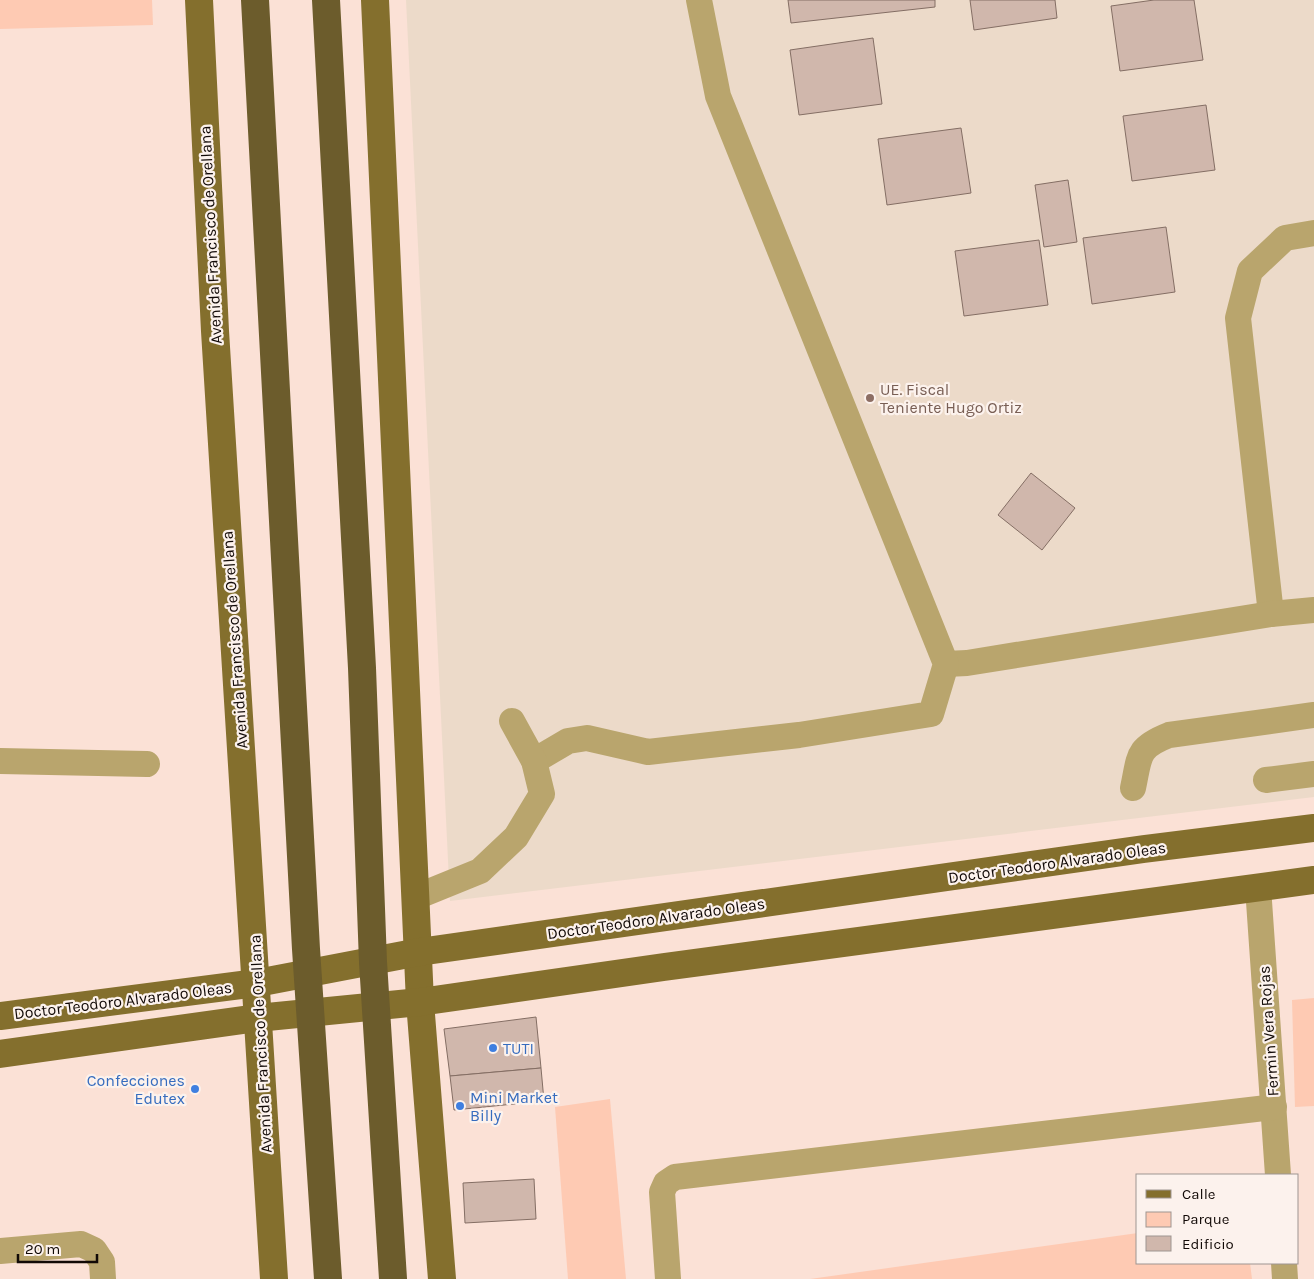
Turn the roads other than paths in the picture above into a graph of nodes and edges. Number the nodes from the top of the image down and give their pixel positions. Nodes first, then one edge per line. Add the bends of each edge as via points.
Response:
1 (199, 0) edge
2 (255, 0) edge
3 (326, 0) edge
4 (375, 0) edge
5 (699, 0) edge
6 (1314, 233) edge
7 (1314, 610) edge
8 (1271, 614) junction
9 (946, 664) junction
10 (1314, 716) edge
11 (512, 721) dead end
12 (0, 761) edge
13 (534, 761) junction
14 (147, 764) dead end
15 (1314, 774) edge
16 (1266, 780) dead end
17 (1134, 788) dead end
18 (1314, 828) edge
19 (1314, 880) edge
20 (1258, 887) junction
21 (416, 897) junction
22 (419, 952) junction
23 (373, 962) junction
24 (307, 972) junction
25 (256, 983) junction
26 (420, 1002) junction
27 (377, 1006) junction
28 (310, 1013) junction
29 (0, 1016) edge
30 (257, 1018) junction
31 (0, 1054) edge
32 (1274, 1107) junction
33 (1278, 1174) edge
34 (0, 1251) edge
35 (1284, 1264) edge
36 (103, 1279) edge
37 (274, 1279) edge
38 (328, 1279) edge
39 (393, 1279) edge
40 (442, 1279) edge
41 (668, 1279) edge
42 (1285, 1279) edge

1 - 25 main road, Avenida Francisco de Orellana via 216,350
2 - 24 highway
3 - 23 highway via 362,668
4 - 21 main road
5 - 9 street via 718,96
6 - 8 street via 1285,238 1250,271 1238,318
7 - 8 street
8 - 9 street
9 - 13 street via 931,714 799,736 648,752 587,738 568,741
10 - 17 street via 1169,735 1151,742 1140,755
11 - 13 street
12 - 14 street
13 - 21 street via 542,794 516,837 480,871
15 - 16 street
18 - 22 main road, Doctor Teodoro Alvarado Oleas via 1144,849
19 - 20 main road
20 - 26 main road
20 - 32 street, Fermin Vera Rojas
21 - 22 main road
22 - 23 main road, Doctor Teodoro Alvarado Oleas
22 - 26 main road
23 - 24 main road, Doctor Teodoro Alvarado Oleas
23 - 27 highway
24 - 25 main road, Doctor Teodoro Alvarado Oleas
24 - 28 highway
25 - 29 main road, Doctor Teodoro Alvarado Oleas
25 - 30 main road, Avenida Francisco de Orellana
26 - 27 main road
26 - 40 main road
27 - 28 main road
27 - 39 highway
28 - 30 main road
28 - 38 highway
30 - 31 main road
30 - 37 main road, Avenida Francisco de Orellana
32 - 33 street, Fermin Vera Rojas
32 - 41 street via 675,1176 666,1183 662,1192
34 - 36 street via 81,1244 94,1250 102,1262
35 - 42 street

